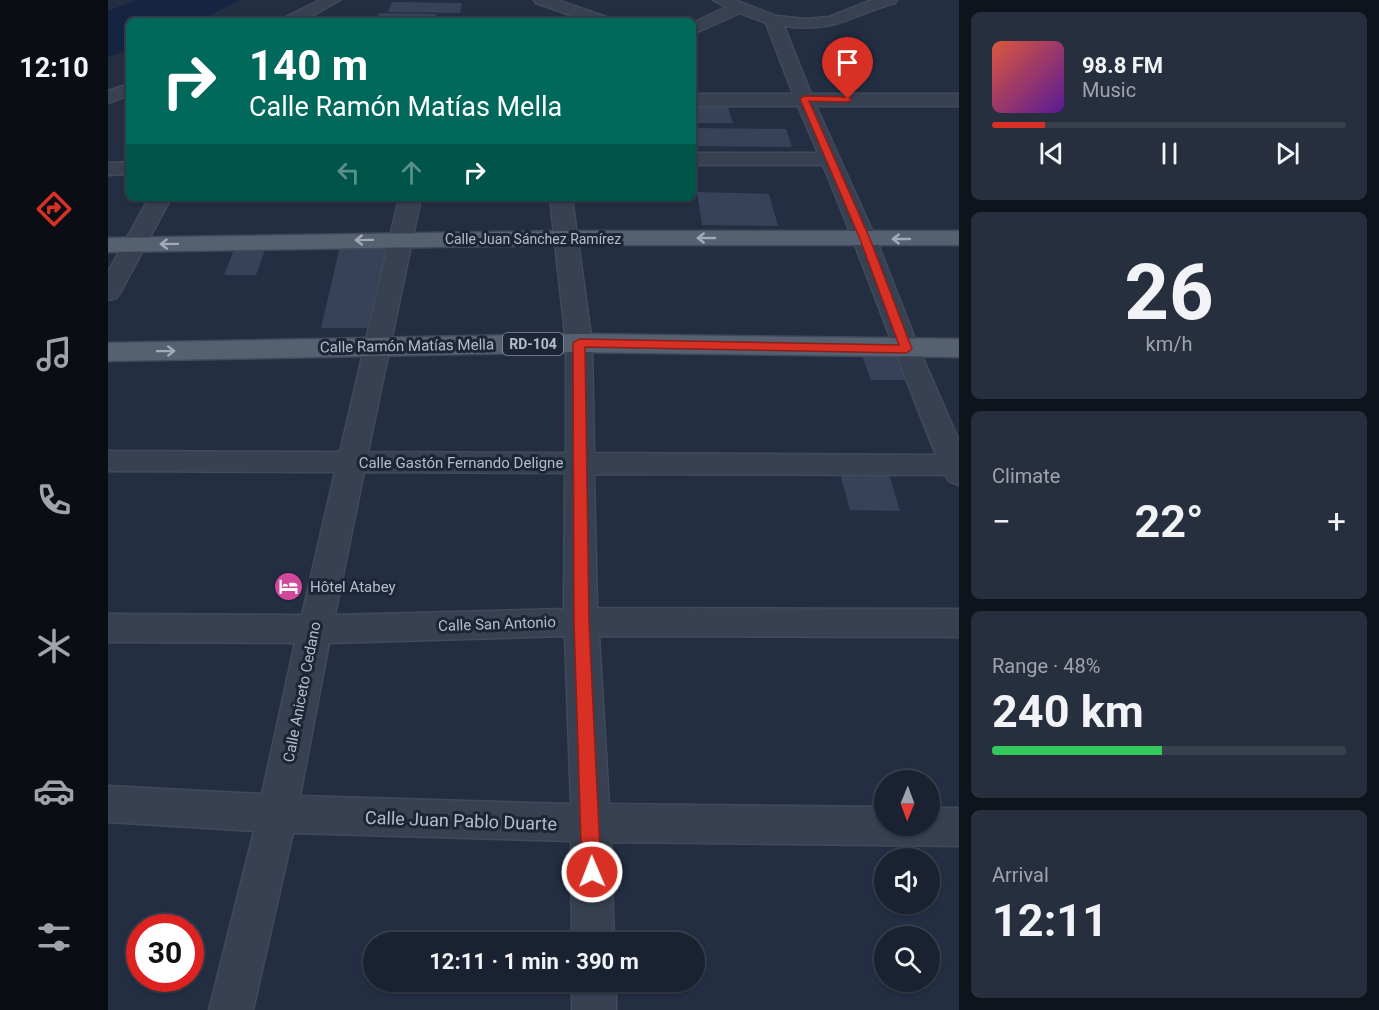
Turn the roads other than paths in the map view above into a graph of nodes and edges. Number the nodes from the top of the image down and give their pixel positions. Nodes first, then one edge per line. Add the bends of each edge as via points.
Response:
1 (332, 0) edge
2 (542, 0) edge
3 (889, 0) edge
4 (601, 4) dead end
5 (743, 5) edge
6 (583, 12) junction
7 (296, 18) edge
8 (561, 18) edge
9 (596, 18) edge
10 (773, 20) junction
11 (696, 28) edge
12 (126, 90) edge
13 (108, 97) edge
14 (804, 99) junction
15 (696, 100) edge
16 (959, 100) edge
17 (108, 102) edge
18 (126, 102) edge
19 (696, 159) edge
20 (830, 159) junction
21 (126, 168) edge
22 (108, 169) edge
23 (158, 201) edge
24 (409, 201) edge
25 (561, 201) edge
26 (566, 238) junction
27 (959, 238) edge
28 (399, 239) junction
29 (865, 239) junction
30 (108, 244) edge
31 (135, 244) junction
32 (108, 294) edge
33 (579, 343) junction
34 (379, 346) junction
35 (959, 348) edge
36 (906, 349) junction
37 (108, 352) edge
38 (108, 461) edge
39 (582, 462) junction
40 (352, 464) junction
41 (958, 468) edge
42 (581, 622) junction
43 (959, 623) edge
44 (108, 628) edge
45 (315, 629) junction
46 (108, 804) edge
47 (277, 815) junction
48 (591, 825) junction
49 (959, 827) edge
50 (593, 932) edge
51 (594, 992) edge
52 (231, 1010) edge
53 (594, 1010) edge

1 - 7 street
2 - 6 street
3 - 10 street via 840,20 818,24
4 - 6 street
5 - 10 street
5 - 11 street
6 - 8 street
6 - 9 street
10 - 14 street
12 - 13 street
14 - 15 street
14 - 16 street
14 - 20 street
17 - 18 street
19 - 20 street
20 - 29 street
21 - 22 street
23 - 31 street
24 - 28 street, Calle Aniceto Cedano
25 - 26 street
26 - 28 main road, Calle Juan Sánchez Ramírez
29 -> 26 main road, Calle Juan Sánchez Ramírez
26 - 33 street
27 -> 29 main road, Calle Juan Sánchez Ramírez
28 -> 31 main road, Calle Juan Sánchez Ramírez
28 - 34 street, Calle Aniceto Cedano
29 - 36 street
30 - 31 main road, Calle Juan Sánchez Ramírez
31 - 32 street
33 - 34 main road, Calle Ramón Matías Mella / RD-104
33 - 36 main road, Calle Ramón Matías Mella / RD-104
33 - 39 street
37 -> 34 main road, Calle Ramón Matías Mella / RD-104
34 - 40 street, Calle Aniceto Cedano
35 - 36 main road, Calle Ramón Matías Mella / RD-104
36 - 41 street
38 - 40 street, Calle Gastón Fernando Deligne
39 - 40 street, Calle Gastón Fernando Deligne
39 - 41 street, Calle Gastón Fernando Deligne
39 - 42 street
40 - 45 street, Calle Aniceto Cedano
42 - 43 street, Calle San Antonio
42 - 45 street, Calle San Antonio
42 - 48 street
44 - 45 street, Calle San Antonio
45 - 47 street, Calle Aniceto Cedano
46 - 47 street, Calle Juan Pablo Duarte
47 - 48 street, Calle Juan Pablo Duarte
47 - 52 street, Calle Aniceto Cedano
48 - 49 street, Calle Juan Pablo Duarte
48 - 50 street
51 - 53 street

